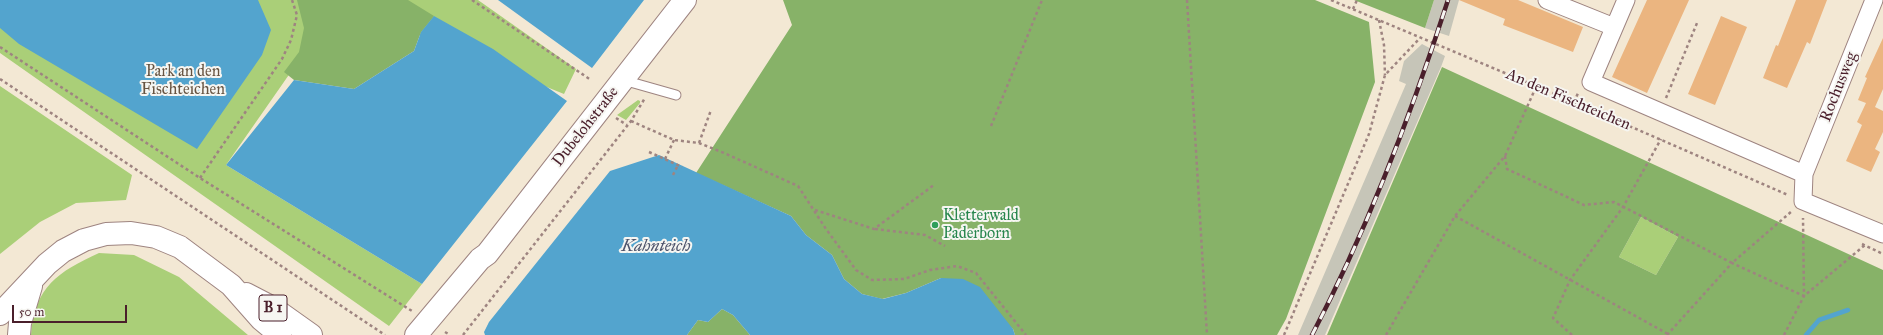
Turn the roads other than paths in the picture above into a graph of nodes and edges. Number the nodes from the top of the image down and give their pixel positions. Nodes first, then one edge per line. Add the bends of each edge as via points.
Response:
1 (685, 0) edge
2 (1547, 0) edge
3 (1626, 0) edge
4 (1874, 0) edge
5 (1614, 27) junction
6 (623, 80) junction
7 (676, 95) dead end
8 (1804, 174) junction
9 (1883, 234) edge
10 (487, 254) junction
11 (32, 282) junction
12 (231, 285) junction
13 (0, 314) edge
14 (417, 325) edge
15 (438, 333) edge
16 (19, 335) edge
17 (280, 335) edge
18 (311, 335) edge

1 - 6 main road, Dubelohstraße
2 - 5 street
3 - 5 street
4 - 8 street, Rochusweg
5 - 8 street, An den Fischteichen via 1591,82
6 - 7 lane
6 - 10 main road, Dubelohstraße
8 - 9 street via 1803,202
10 - 14 main road, Dubelohstraße
10 - 15 main road, Dubelohstraße via 486,264
11 - 12 main road via 47,264 63,251 84,240 106,234 131,233 156,237 180,247
11 - 13 main road
11 - 16 main road
12 - 17 main road
12 - 18 main road, B 1 via 273,308

